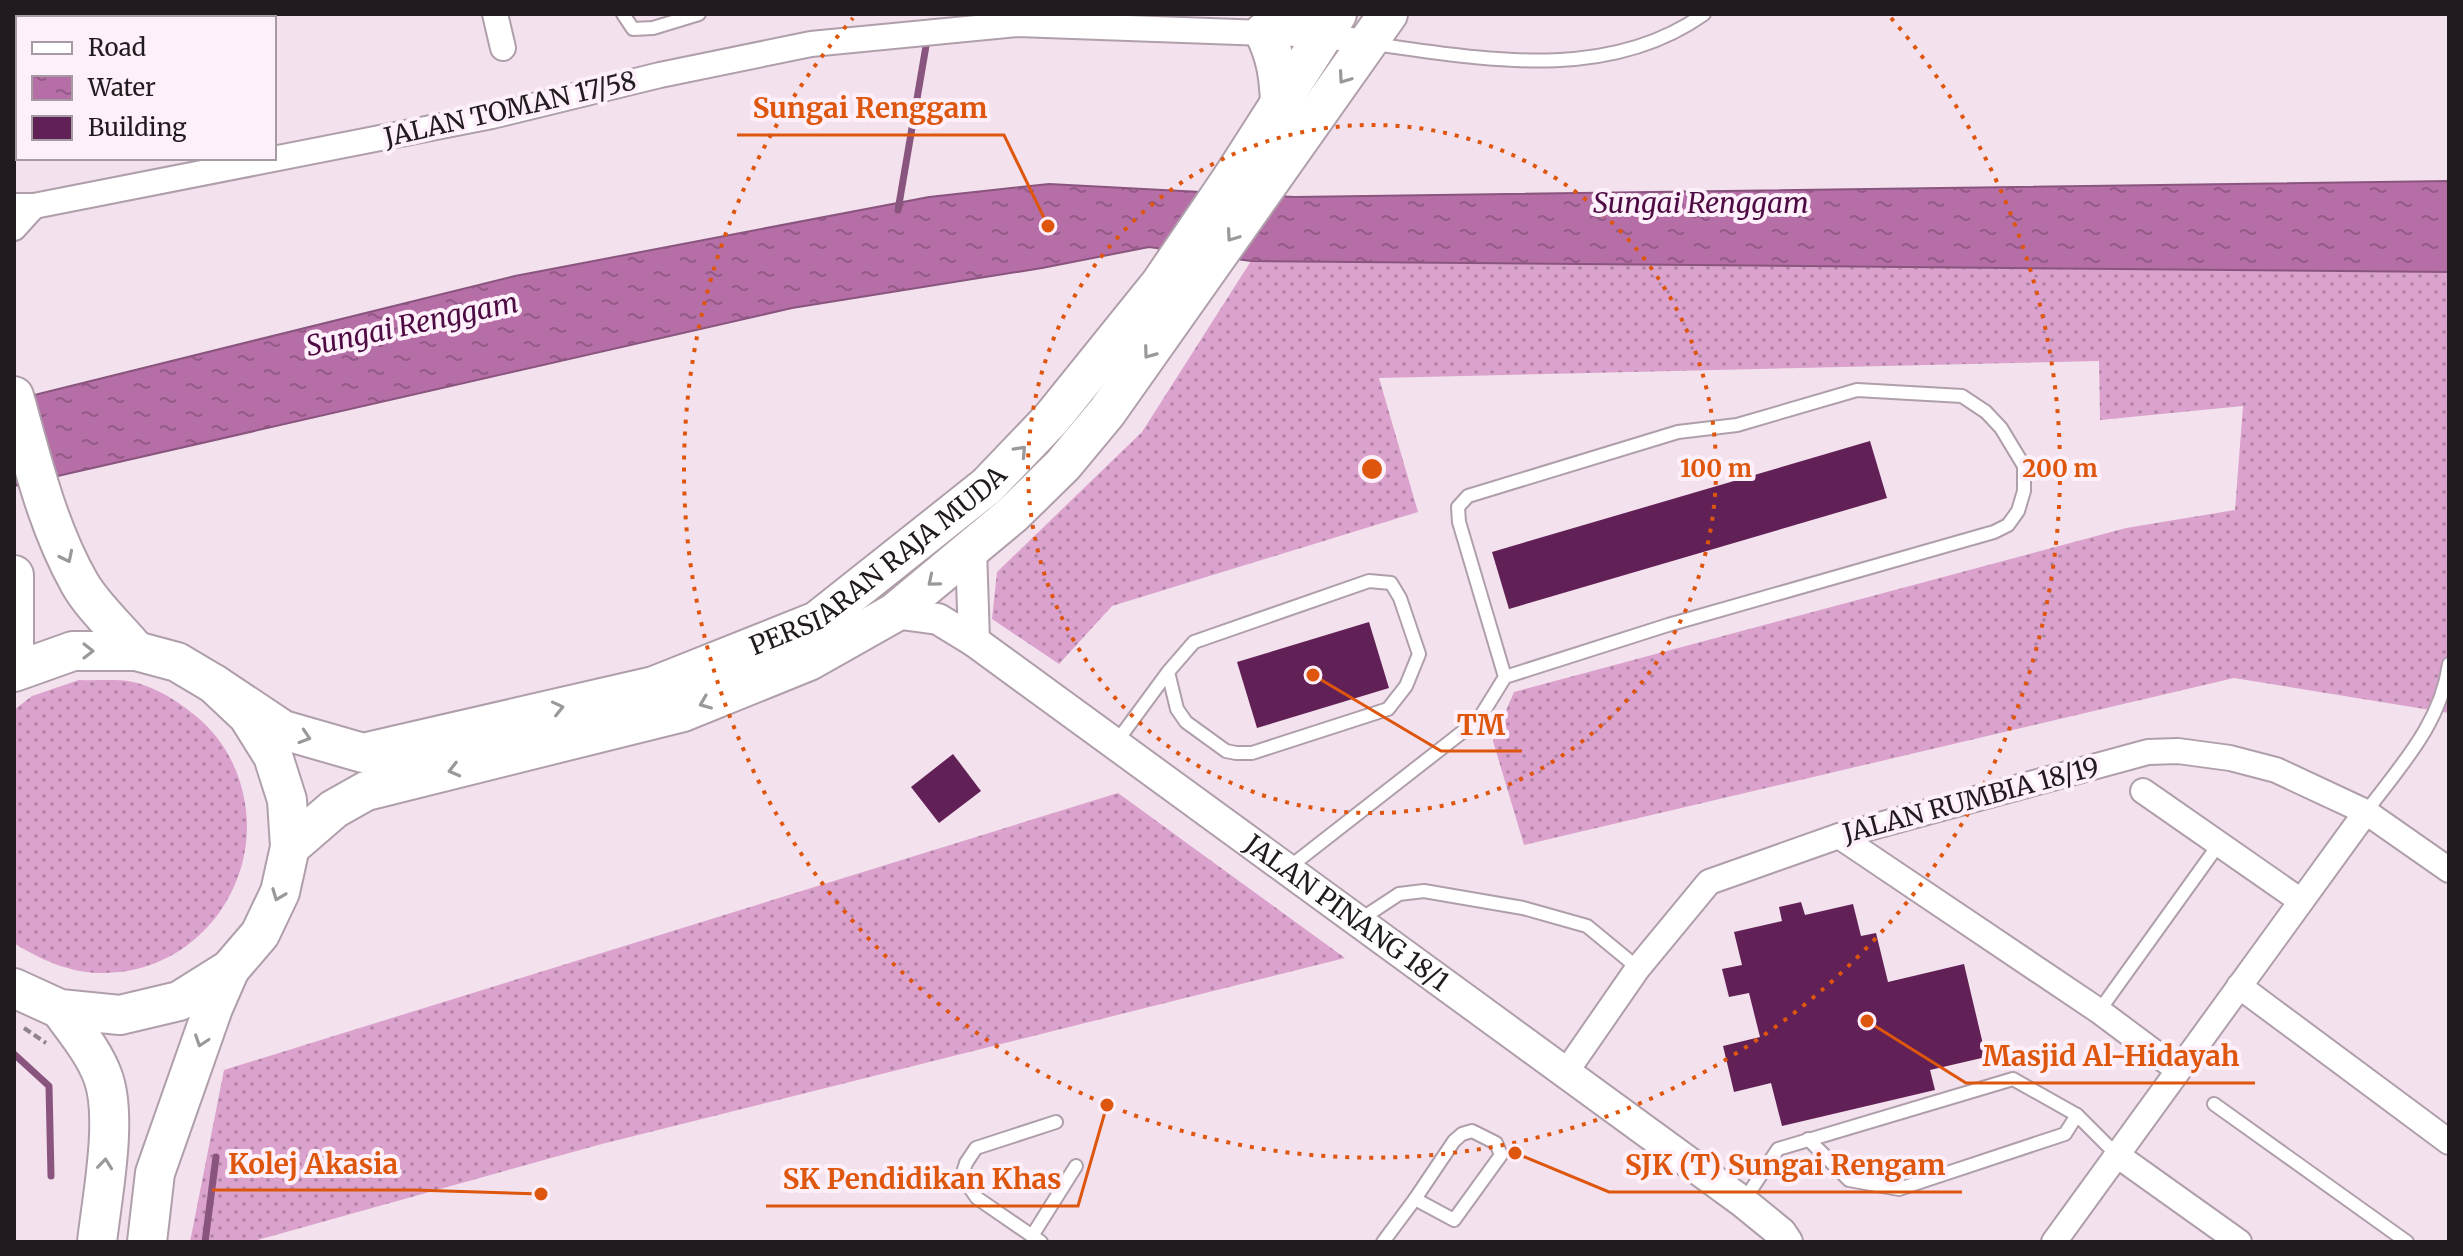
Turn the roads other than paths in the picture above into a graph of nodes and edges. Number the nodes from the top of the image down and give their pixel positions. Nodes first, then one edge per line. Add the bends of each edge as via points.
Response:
1 (495, 14) edge
2 (623, 14) edge
3 (699, 14) edge
4 (1704, 14) edge
5 (1019, 19) edge
6 (1324, 21) edge
7 (1378, 29) edge
8 (1264, 32) junction
9 (503, 48) dead end
10 (1280, 103) junction
11 (276, 158) edge
12 (263, 160) edge
13 (24, 206) edge
14 (14, 228) edge
15 (1178, 287) junction
16 (14, 396) edge
17 (971, 549) junction
18 (14, 575) edge
19 (894, 613) junction
20 (974, 641) junction
21 (136, 651) junction
22 (14, 660) edge
23 (2449, 664) edge
24 (14, 672) edge
25 (1168, 672) junction
26 (1505, 677) junction
27 (214, 684) junction
28 (1115, 744) junction
29 (2143, 791) dead end
30 (2366, 812) junction
31 (1839, 836) junction
32 (2219, 844) junction
33 (290, 847) junction
34 (1287, 869) junction
35 (2449, 870) edge
36 (2301, 901) junction
37 (1358, 921) junction
38 (1638, 968) junction
39 (230, 969) junction
40 (2239, 986) junction
41 (14, 988) edge
42 (2099, 1011) junction
43 (53, 1026) junction
44 (2178, 1070) junction
45 (1566, 1072) junction
46 (2214, 1104) dead end
47 (2077, 1115) junction
48 (1056, 1122) dead end
49 (1808, 1139) junction
50 (2449, 1142) edge
51 (2117, 1155) junction
52 (1076, 1166) dead end
53 (1415, 1199) junction
54 (1743, 1202) junction
55 (1037, 1239) edge
56 (97, 1242) edge
57 (147, 1242) edge
58 (1383, 1242) edge
59 (1787, 1242) edge
60 (2054, 1242) edge
61 (2239, 1242) edge
62 (2407, 1242) edge

1 - 9 street
2 - 3 lane via 633,29
4 - 7 lane via 1683,29 1632,48 1558,61 1498,61
5 - 8 street, JALAN TOMAN 17/58
5 - 11 street, JALAN TOMAN 17/58 via 811,44 492,116
6 - 7 street
6 - 8 main road
6 - 10 main road, PERSIARAN RAJA MUDA
7 -> 15 main road, PERSIARAN RAJA MUDA via 1269,183
8 - 10 main road via 1276,59
10 - 15 main road, PERSIARAN RAJA MUDA via 1232,178
12 - 13 street, JALAN TOMAN 17/58
13 - 14 street, JALAN TOMAN 17/58
15 -> 17 main road, PERSIARAN RAJA MUDA via 1107,412 1063,465
27 -> 15 main road, PERSIARAN RAJA MUDA via 283,730 363,753 654,686 817,621 987,486
16 -> 21 main road via 57,536 82,587
17 -> 19 main road, PERSIARAN RAJA MUDA
17 - 20 street
18 - 22 main road
19 - 20 street, JALAN PINANG 18/1 via 938,619
19 -> 33 main road, PERSIARAN RAJA MUDA via 809,661 683,712 366,791 334,809
20 - 28 street, JALAN PINANG 18/1
24 -> 21 main road via 73,651
21 - 27 main road via 177,662
23 - 30 lane via 2433,721
25 - 25 lane via 1194,642 1369,581 1391,583 1419,654 1406,686 1388,709 1252,753 1226,751 1186,722 1177,709
25 - 28 lane
26 - 26 lane via 1994,532 2018,511 2024,466 2001,428 1962,396 1857,390 1737,425 1678,432 1468,496 1458,507 1459,522
26 - 34 lane via 1479,719
27 - 33 main road via 248,716 273,756 287,800
28 - 34 street, JALAN PINANG 18/1
29 - 32 street
30 - 31 street, JALAN RUMBIA 18/19 via 2276,770 2191,752 2148,752
30 - 35 street, JALAN RUMBIA 18/19
30 - 36 street
31 - 38 street, JALAN RUMBIA 18/19 via 1709,882
31 - 42 street
32 - 36 street
32 - 42 lane
33 -> 39 main road via 267,920
34 - 37 street, JALAN PINANG 18/1
36 - 40 street
37 - 38 lane via 1399,894 1424,891 1523,908 1587,926
37 - 45 street, JALAN PINANG 18/1
38 - 45 street, JALAN RUMBIA 18/19
39 - 43 main road via 179,1001
39 -> 57 main road via 155,1173
40 - 44 street
40 - 50 street
41 - 43 main road
42 - 44 street
56 -> 43 main road via 109,1120 103,1078 86,1046
44 - 51 street
45 - 54 street, JALAN PINANG 18/1
46 - 62 lane
47 - 49 lane via 2013,1079
47 - 49 lane via 2065,1134 1899,1189 1849,1180
47 - 51 lane
48 - 55 lane via 976,1148 962,1176 977,1198
49 - 54 lane via 1778,1149
51 - 60 street
51 - 61 street
52 - 55 lane
53 - 53 lane via 1462,1134 1472,1131 1496,1143 1501,1155 1454,1220
53 - 58 lane
54 - 59 street, JALAN PINANG 18/1

